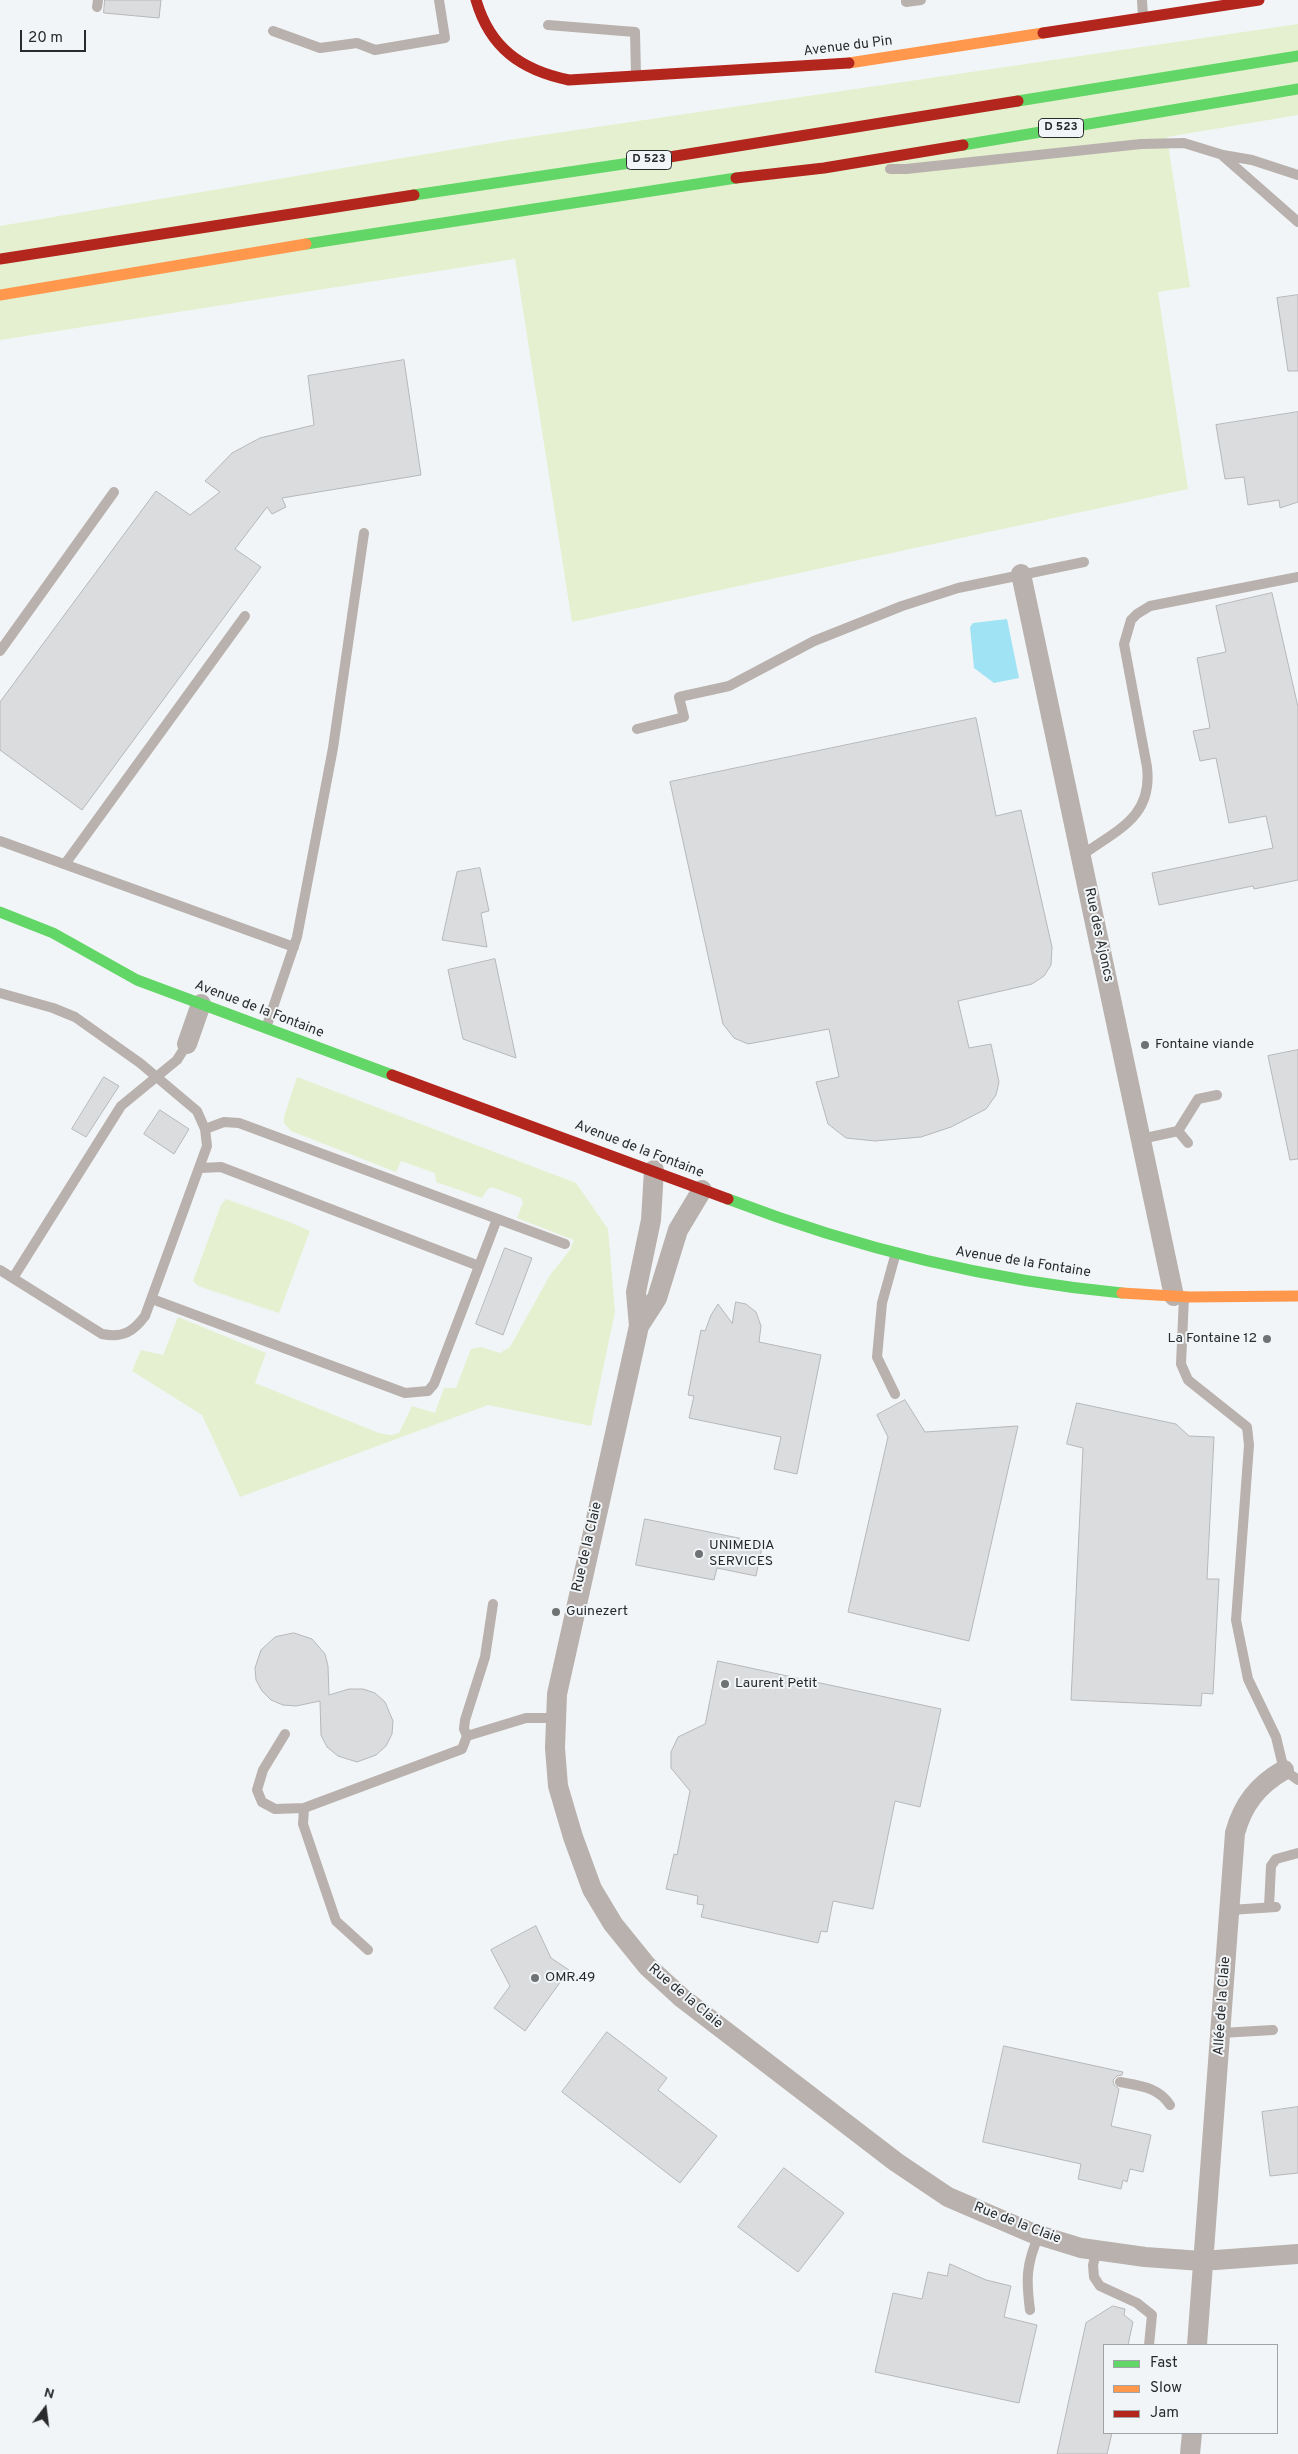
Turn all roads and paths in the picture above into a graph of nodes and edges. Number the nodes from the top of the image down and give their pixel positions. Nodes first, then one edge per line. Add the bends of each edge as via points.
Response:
1 (438, 0) edge
2 (476, 0) edge
3 (906, 0) edge
4 (921, 0) edge
5 (1142, 0) edge
6 (1258, 0) edge
7 (1215, 3) edge
8 (1143, 18) junction
9 (548, 25) dead end
10 (273, 31) dead end
11 (1298, 56) edge
12 (636, 76) junction
13 (1298, 89) edge
14 (1223, 155) junction
15 (824, 168) junction
16 (1298, 175) edge
17 (1298, 222) edge
18 (0, 259) edge
19 (0, 295) edge
20 (114, 492) dead end
21 (364, 532) dead end
22 (1084, 562) dead end
23 (1021, 574) junction
24 (1298, 577) edge
25 (245, 616) dead end
26 (0, 651) edge
27 (637, 728) dead end
28 (0, 841) edge
29 (1081, 856) junction
30 (65, 864) junction
31 (0, 912) edge
32 (294, 947) junction
33 (0, 993) edge
34 (201, 1004) junction
35 (266, 1029) junction
36 (187, 1044) joint
37 (157, 1078) junction
38 (1217, 1095) dead end
39 (205, 1129) junction
40 (1178, 1131) junction
41 (1141, 1139) junction
42 (1188, 1143) dead end
43 (201, 1168) junction
44 (654, 1170) junction
45 (702, 1190) junction
46 (497, 1219) junction
47 (566, 1244) dead end
48 (896, 1255) junction
49 (479, 1266) junction
50 (0, 1270) edge
51 (13, 1278) junction
52 (1179, 1296) junction
53 (1298, 1296) edge
54 (152, 1299) junction
55 (638, 1326) junction
56 (895, 1394) dead end
57 (493, 1604) dead end
58 (557, 1718) junction
59 (285, 1734) dead end
60 (467, 1736) junction
61 (1291, 1775) edge
62 (304, 1808) junction
63 (1298, 1853) edge
64 (1230, 1910) junction
65 (368, 1950) dead end
66 (1272, 2030) dead end
67 (1221, 2033) junction
68 (1120, 2082) dead end
69 (1170, 2105) dead end
70 (1039, 2235) junction
71 (1097, 2250) junction
72 (1298, 2254) edge
73 (1202, 2261) junction
74 (1030, 2310) dead end
75 (1149, 2344) edge
76 (1197, 2344) edge
77 (1192, 2434) edge
78 (1190, 2454) edge

1 - 10 lane via 445,38 375,50 357,43 320,48
2 - 12 main road, Avenue du Pin via 481,17 497,44 515,60 537,72 569,80
3 - 4 lane
5 - 8 lane
6 - 7 main road, Avenue du Pin
7 - 8 main road, Avenue du Pin
8 - 12 main road, Avenue du Pin via 838,65
9 - 12 lane via 636,32
11 - 18 main road, D 523 via 663,158
13 - 15 main road, D 523
14 - 15 lane via 1184,143 1141,144 906,169
14 - 16 lane via 1252,160
14 - 17 lane
15 - 19 main road, D 523 via 723,180 228,256
20 - 26 lane
21 - 32 lane via 333,748
22 - 23 lane
23 - 27 lane via 958,588 902,606 814,641 728,686 679,698 684,717
23 - 29 street, Rue des Ajoncs
24 - 29 lane via 1150,606 1131,620 1124,644 1147,767 1146,794 1134,818
25 - 30 lane
28 - 30 lane
29 - 41 street, Rue des Ajoncs
30 - 32 lane
31 - 34 main road, Avenue de la Fontaine via 25,919 64,938 137,980
32 - 35 lane
33 - 37 lane via 75,1017
34 - 35 main road, Avenue de la Fontaine
34 - 36 street
35 - 44 main road, Avenue de la Fontaine
36 - 37 lane via 177,1060
37 - 39 lane via 197,1111
37 - 51 lane via 121,1106
38 - 40 lane via 1198,1099
39 - 43 lane via 207,1146
39 - 46 lane via 224,1122 239,1124
40 - 41 lane
40 - 42 lane
41 - 52 street, Rue des Ajoncs
43 - 49 lane via 221,1167
43 - 54 lane
44 - 45 main road, Avenue de la Fontaine
44 - 55 street, Rue de la Claie via 651,1220 636,1292
45 - 48 main road, Avenue de la Fontaine
45 - 55 street, Rue de la Claie via 678,1230 657,1298
46 - 47 lane
46 - 49 lane
48 - 52 main road, Avenue de la Fontaine via 1024,1280
48 - 56 lane via 882,1303 877,1357
49 - 54 lane via 434,1384 428,1391 416,1394 404,1394
50 - 51 lane
51 - 54 lane via 102,1334 115,1337 129,1334 138,1326
52 - 53 main road, Avenue de la Fontaine
52 - 61 lane via 1181,1364 1188,1380 1247,1427 1249,1445 1236,1620 1248,1679
55 - 58 street, Rue de la Claie via 568,1637 557,1694
57 - 60 lane via 484,1656 465,1720
58 - 60 lane via 526,1718
58 - 70 street, Rue de la Claie via 558,1786 576,1846 592,1889 613,1924 647,1966 682,1998 896,2162 948,2197
59 - 62 lane via 263,1770 257,1790 262,1802 274,1809
60 - 62 lane via 462,1748
61 - 64 street, Allée de la Claie via 1273,1776 1253,1794 1239,1819 1235,1833
62 - 65 lane via 303,1824 336,1920
63 - 64 lane via 1276,1859 1271,1866 1273,1907
64 - 67 street, Allée de la Claie
66 - 67 lane
67 - 73 street, Allée de la Claie
68 - 69 lane via 1157,2091
70 - 71 street, Rue de la Claie
70 - 74 lane via 1027,2271
71 - 73 street, Rue de la Claie
71 - 75 lane via 1093,2265 1094,2277 1100,2286 1137,2303 1152,2315
72 - 73 street, Rue de la Claie
73 - 76 street, Allée de la Claie
77 - 78 street

